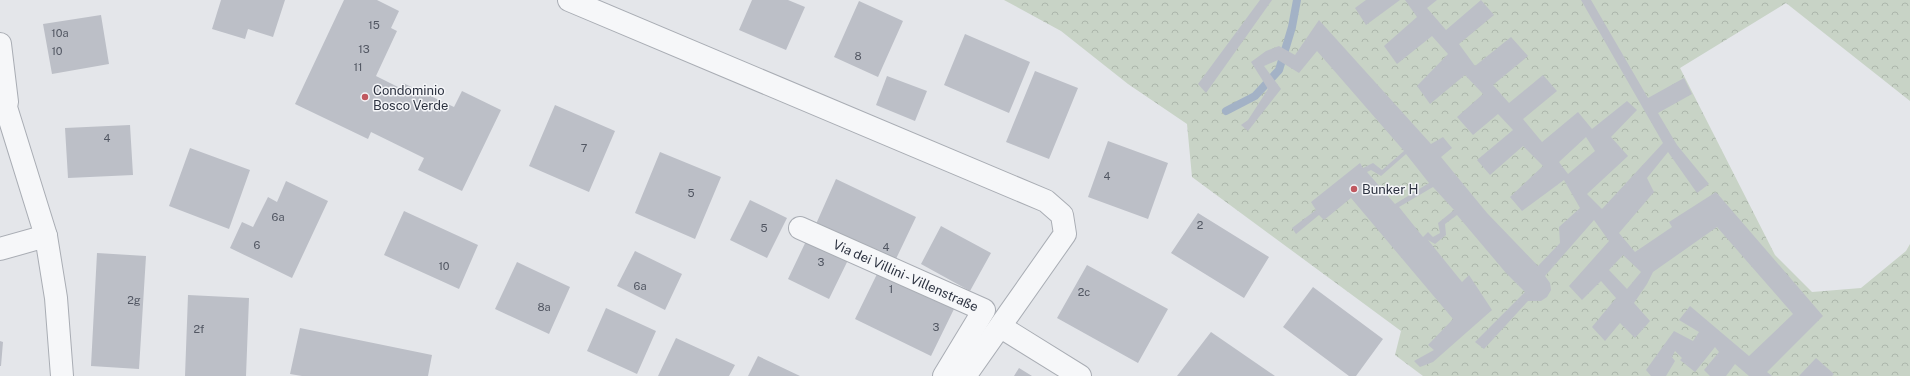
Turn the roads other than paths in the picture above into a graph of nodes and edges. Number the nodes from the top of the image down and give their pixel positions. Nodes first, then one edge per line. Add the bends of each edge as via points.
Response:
1 (569, 0) edge
2 (0, 44) edge
3 (0, 88) edge
4 (8, 113) junction
5 (800, 228) dead end
6 (46, 236) junction
7 (0, 249) edge
8 (1000, 327) junction
9 (62, 376) edge
10 (944, 376) edge
11 (965, 376) edge
12 (1080, 376) edge

1 - 8 street via 1046,201 1062,215 1065,234
2 - 4 street
3 - 4 street
4 - 6 street
5 - 10 street, Via dei Villini - Villenstraße via 984,310
6 - 7 street
6 - 9 street via 56,298
8 - 11 street
8 - 12 street

